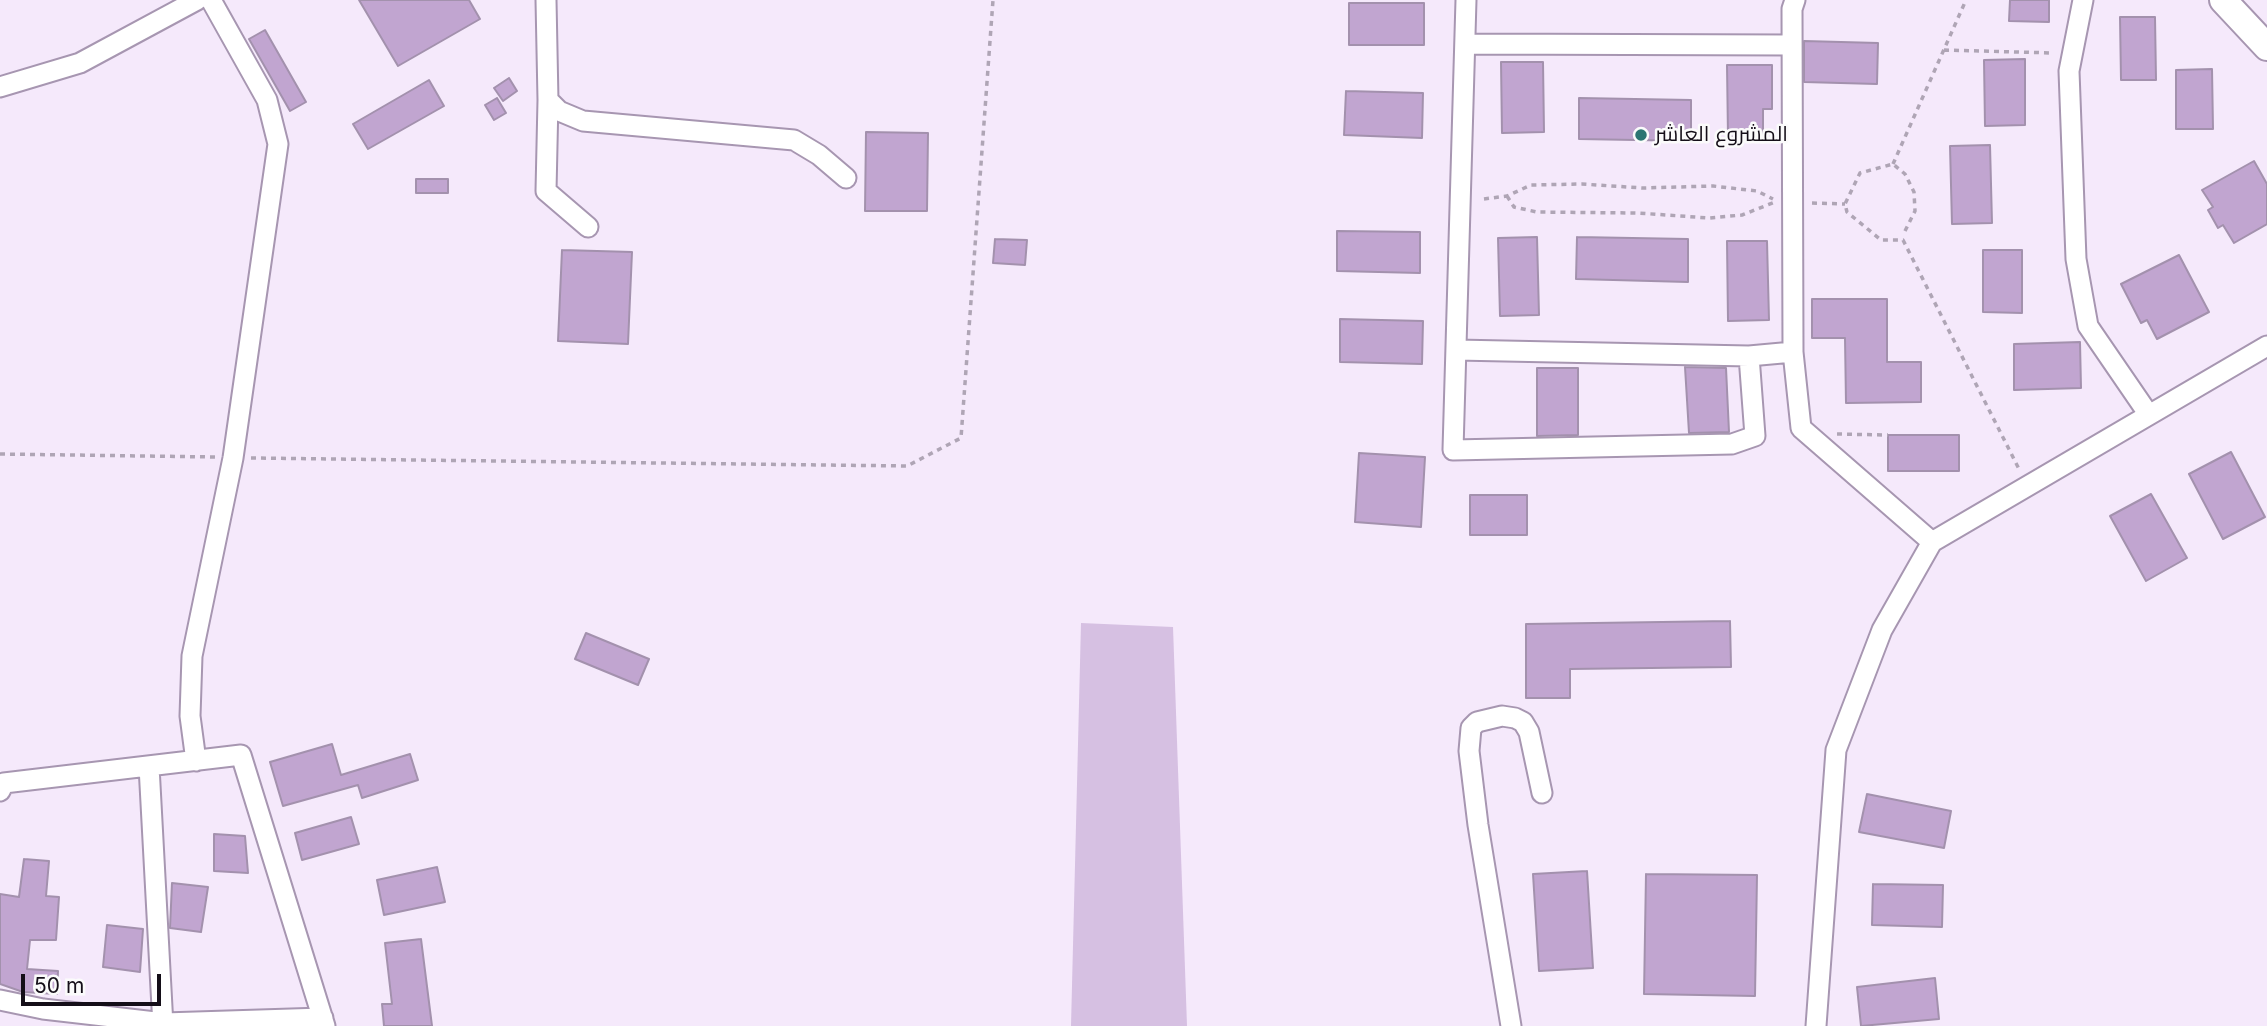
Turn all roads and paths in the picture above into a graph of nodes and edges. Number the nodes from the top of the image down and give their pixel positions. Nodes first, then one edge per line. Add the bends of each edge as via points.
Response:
1 (197, 0) edge
2 (211, 0) edge
3 (546, 0) edge
4 (993, 0) edge
5 (1466, 0) edge
6 (1795, 0) edge
7 (1966, 0) edge
8 (2083, 0) edge
9 (2223, 0) edge
10 (1466, 44) junction
11 (1792, 45) junction
12 (2267, 47) edge
13 (1944, 50) junction
14 (2066, 54) dead end
15 (0, 87) edge
16 (548, 100) junction
17 (1893, 164) junction
18 (846, 178) dead end
19 (1507, 196) junction
20 (1484, 199) dead end
21 (588, 226) dead end
22 (1905, 231) dead end
23 (2267, 346) edge
24 (1456, 350) junction
25 (1793, 352) junction
26 (1749, 356) junction
27 (2149, 415) junction
28 (1807, 433) junction
29 (1888, 435) dead end
30 (0, 454) edge
31 (233, 458) junction
32 (2028, 487) junction
33 (1933, 542) junction
34 (196, 761) junction
35 (149, 766) junction
36 (0, 790) edge
37 (1542, 793) dead end
38 (0, 1000) edge
39 (324, 1022) edge
40 (164, 1024) edge
41 (1511, 1026) edge
42 (1816, 1026) edge

1 - 15 street via 80,63
2 - 31 street via 267,100 278,144
3 - 16 street
4 - 31 path via 961,438 907,466
5 - 10 street
6 - 11 street
7 - 13 path
8 - 27 street via 2069,71 2076,259 2088,326
9 - 12 street
10 - 11 street
10 - 24 street
11 - 25 street
13 - 14 path
13 - 17 path
16 - 18 street via 559,111 583,121 794,140
16 - 21 street via 546,191
17 - 22 path via 1905,174 1914,192 1915,211
17 - 32 path via 1860,173 1844,204 1847,212 1881,240 1903,240
19 - 19 path via 1514,207 1537,212 1709,218 1742,215 1777,201 1757,191 1713,186 1531,185
19 - 20 path
23 - 27 street
24 - 26 street
24 - 26 street via 1453,450 1732,444 1755,436
25 - 26 street
25 - 28 street via 1801,428
27 - 32 street
28 - 29 path
28 - 33 street
30 - 31 path
31 - 34 street via 192,656 190,716
32 - 33 street
33 - 42 street via 1882,630 1836,750
34 - 35 street
34 - 39 street via 241,755
35 - 36 street via 4,783
35 - 40 street
37 - 41 street via 1523,722 1502,716 1477,722 1468,739
38 - 40 street
39 - 40 street

